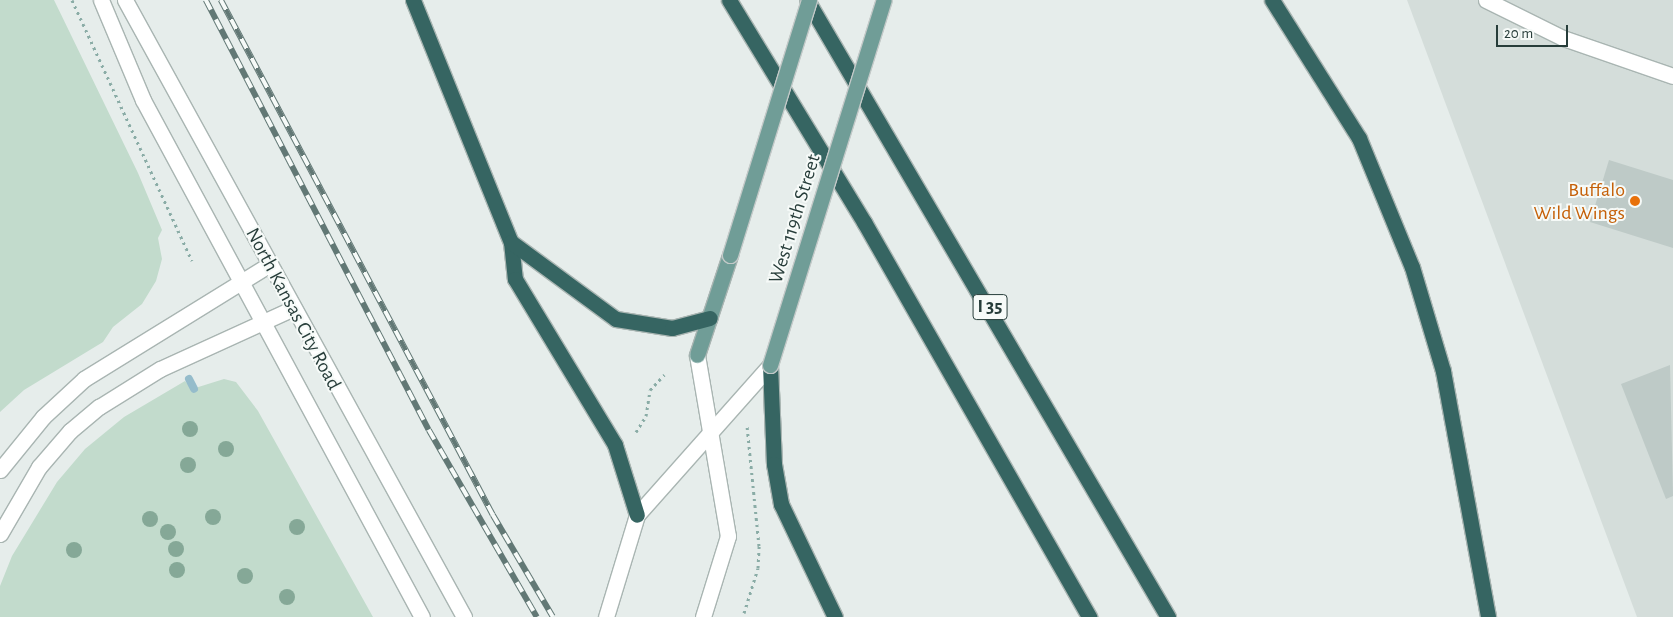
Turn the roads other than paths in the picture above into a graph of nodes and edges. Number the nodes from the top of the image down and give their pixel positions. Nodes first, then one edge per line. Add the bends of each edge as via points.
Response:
1 (101, 0) edge
2 (126, 0) edge
3 (413, 0) edge
4 (729, 0) edge
5 (808, 0) edge
6 (884, 0) edge
7 (1272, 0) edge
8 (1486, 0) edge
9 (1673, 76) edge
10 (511, 242) junction
11 (270, 264) junction
12 (239, 283) junction
13 (294, 308) junction
14 (710, 318) junction
15 (261, 324) junction
16 (770, 365) junction
17 (709, 429) junction
18 (0, 470) edge
19 (637, 515) junction
20 (0, 534) edge
21 (422, 617) edge
22 (464, 617) edge
23 (606, 617) edge
24 (703, 617) edge
25 (835, 617) edge
26 (1089, 617) edge
27 (1168, 617) edge
28 (1488, 617) edge

1 - 12 main road, North Kansas City Road via 143,100
2 - 11 main road, North Kansas City Road
3 - 10 highway
4 - 26 highway via 864,222
5 - 14 main road, bridge
5 - 27 highway, I 35
6 - 16 main road, West 119th Street, bridge
7 - 28 highway via 1359,138 1412,267 1443,371
8 - 9 main road via 1563,38
10 - 14 highway via 616,319 672,328
10 - 19 highway via 515,279 615,444
11 - 12 main road
11 - 13 main road, North Kansas City Road
12 - 15 main road, North Kansas City Road
12 - 18 main road via 84,379 43,417
13 - 15 main road
13 - 22 main road, North Kansas City Road
14 - 17 main road via 697,355
15 - 20 main road via 160,369 98,407 70,430 39,467
15 - 21 main road, North Kansas City Road
16 - 17 main road, West 119th Street
16 - 25 highway via 774,464 781,504
17 - 19 main road, West 119th Street
17 - 24 main road via 728,536
19 - 23 main road, West 119th Street

